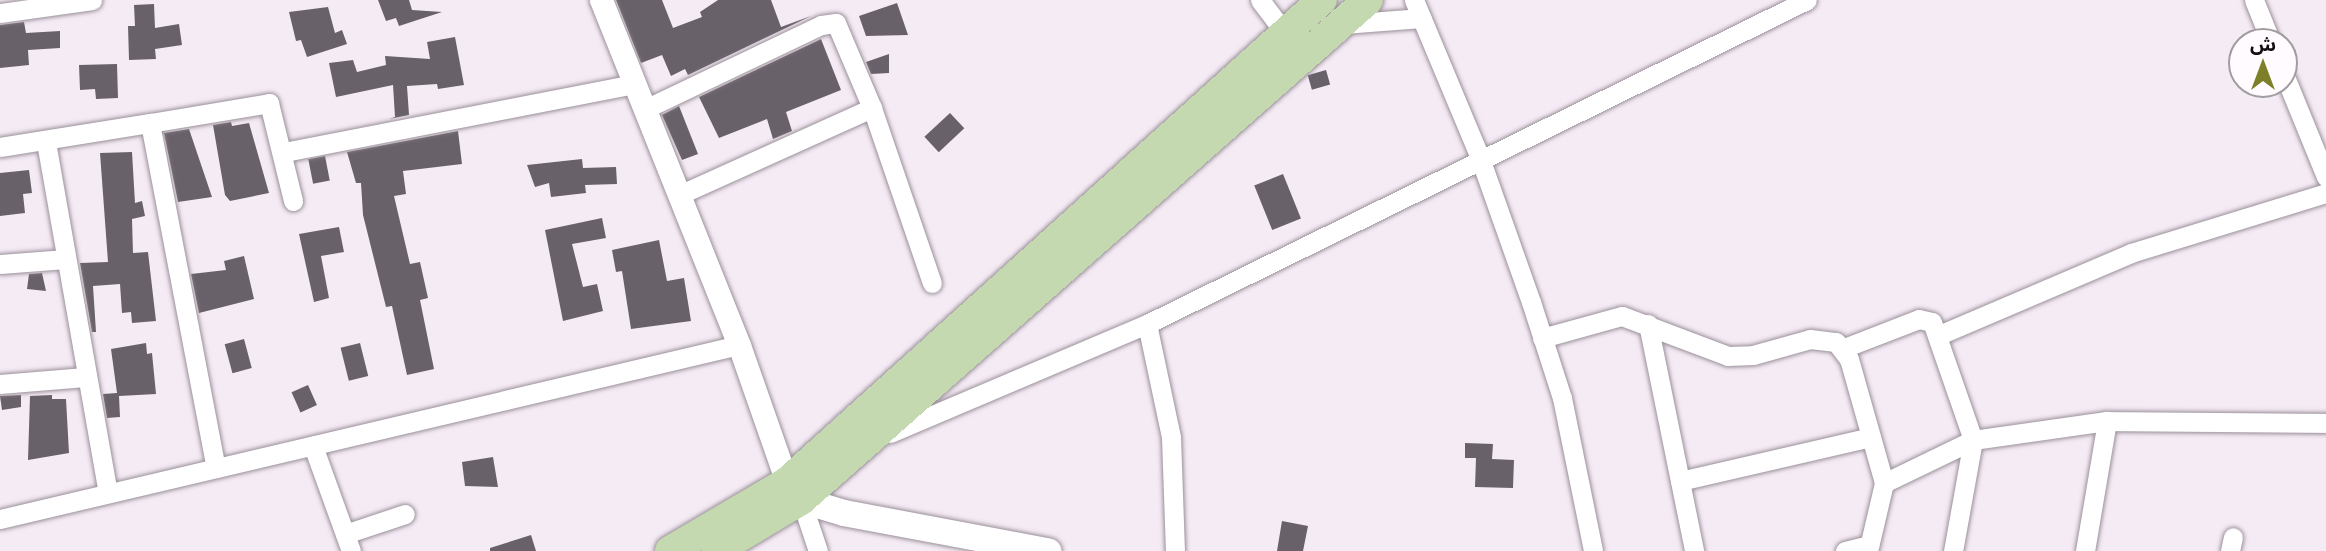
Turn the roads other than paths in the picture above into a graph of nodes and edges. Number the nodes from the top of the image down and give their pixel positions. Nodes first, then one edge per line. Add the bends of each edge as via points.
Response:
1 (92, 0) edge
2 (601, 0) edge
3 (1261, 0) edge
4 (1322, 0) edge
5 (1368, 0) edge
6 (1807, 0) edge
7 (2254, 0) edge
8 (1418, 9) edge
9 (0, 13) edge
10 (1343, 24) junction
11 (2265, 28) edge
12 (1294, 45) junction
13 (634, 84) junction
14 (2294, 98) edge
15 (872, 108) junction
16 (645, 109) junction
17 (150, 123) junction
18 (46, 142) junction
19 (0, 147) edge
20 (284, 152) junction
21 (1480, 158) junction
22 (2326, 177) edge
23 (2326, 193) edge
24 (679, 195) junction
25 (293, 201) dead end
26 (66, 259) junction
27 (0, 264) edge
28 (932, 283) dead end
29 (1147, 324) junction
30 (1648, 324) junction
31 (1939, 335) junction
32 (1542, 338) junction
33 (739, 345) junction
34 (1844, 348) junction
35 (85, 377) junction
36 (0, 384) edge
37 (2107, 421) junction
38 (2326, 423) edge
39 (1871, 436) junction
40 (1973, 440) junction
41 (849, 442) junction
42 (313, 446) junction
43 (216, 468) junction
44 (1680, 481) junction
45 (1884, 483) junction
46 (794, 491) junction
47 (108, 493) junction
48 (405, 514) dead end
49 (0, 519) edge
50 (348, 543) edge
51 (1869, 548) edge
52 (670, 551) edge
53 (716, 551) edge
54 (817, 551) edge
55 (1048, 551) edge
56 (1175, 551) edge
57 (1593, 551) edge
58 (1694, 551) edge
59 (1845, 551) edge
60 (1953, 551) edge
61 (2085, 551) edge

1 - 9 street
2 - 13 street
3 - 12 street
4 - 12 main road
5 - 10 main road
6 - 21 street
7 - 11 street
8 - 10 street
8 - 21 street
10 - 12 main road
12 - 41 main road
13 - 16 street
13 - 20 street
14 - 22 street
15 - 16 street via 843,31 829,23
15 - 24 street
15 - 28 street
16 - 24 street
17 - 18 street
17 - 20 street via 269,103
17 - 43 street
18 - 19 street
18 - 26 street
20 - 25 street
21 - 29 street
21 - 32 street
23 - 31 street via 2130,253
24 - 33 street
26 - 27 street
26 - 35 street
29 - 41 street
29 - 56 street via 1171,438
30 - 32 street via 1622,316
30 - 34 street via 1728,356 1754,355 1810,340 1836,342
30 - 44 street
31 - 34 street via 1932,322 1919,318
31 - 40 street
32 - 57 street via 1562,398
33 - 42 street
33 - 46 street
34 - 39 street
35 - 36 street
35 - 47 street
37 - 38 street
37 - 40 street
37 - 61 street
39 - 44 street
39 - 45 street
40 - 45 street
40 - 60 street
41 - 46 main road
42 - 43 street
42 - 50 street
43 - 47 street
44 - 58 street
45 - 51 street
46 - 52 main road
46 - 53 main road
46 - 54 street
46 - 55 main road
47 - 49 street
48 - 50 street
51 - 59 street

